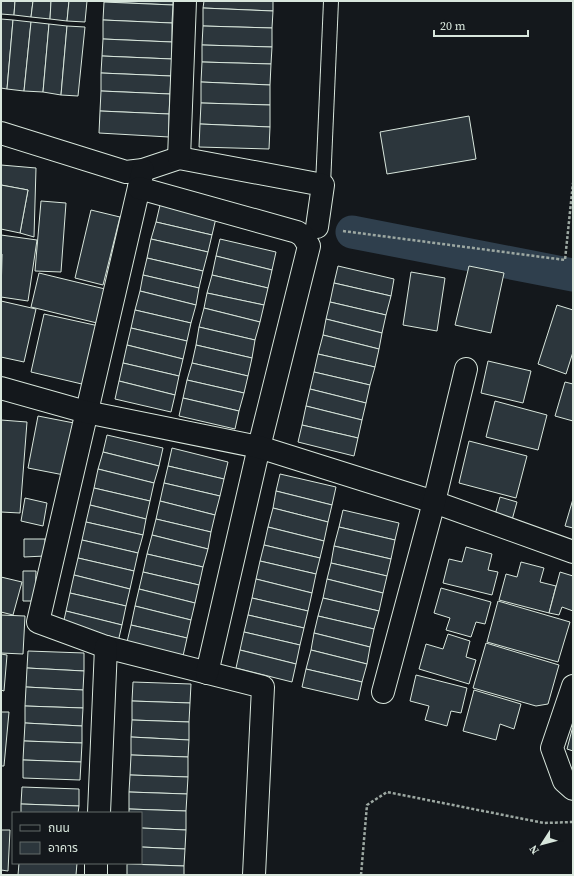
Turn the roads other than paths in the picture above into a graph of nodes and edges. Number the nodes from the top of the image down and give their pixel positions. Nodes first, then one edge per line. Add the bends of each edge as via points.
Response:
1 (185, 1) edge
2 (331, 1) edge
3 (1, 133) edge
4 (179, 158) junction
5 (141, 179) junction
6 (323, 185) junction
7 (317, 228) road end
8 (466, 369) dead end
9 (1, 388) edge
10 (86, 412) junction
11 (259, 447) junction
12 (434, 502) junction
13 (573, 552) edge
14 (106, 647) junction
15 (207, 673) junction
16 (573, 686) edge
17 (382, 692) dead end
18 (573, 789) edge
19 (99, 812) edge
20 (96, 864) edge
21 (96, 875) edge
22 (254, 875) edge

1 - 4 street
2 - 6 lane
3 - 5 street
4 - 5 street
4 - 6 street
5 - 10 street
5 - 11 street via 297,232 309,246
6 - 7 street
8 - 12 street
9 - 10 street
10 - 11 street
10 - 14 street via 38,622
11 - 12 street
11 - 15 street
12 - 13 street
12 - 17 street
14 - 15 street
14 - 19 street
15 - 22 street via 263,687
16 - 18 street via 552,748 564,781
20 - 21 street

